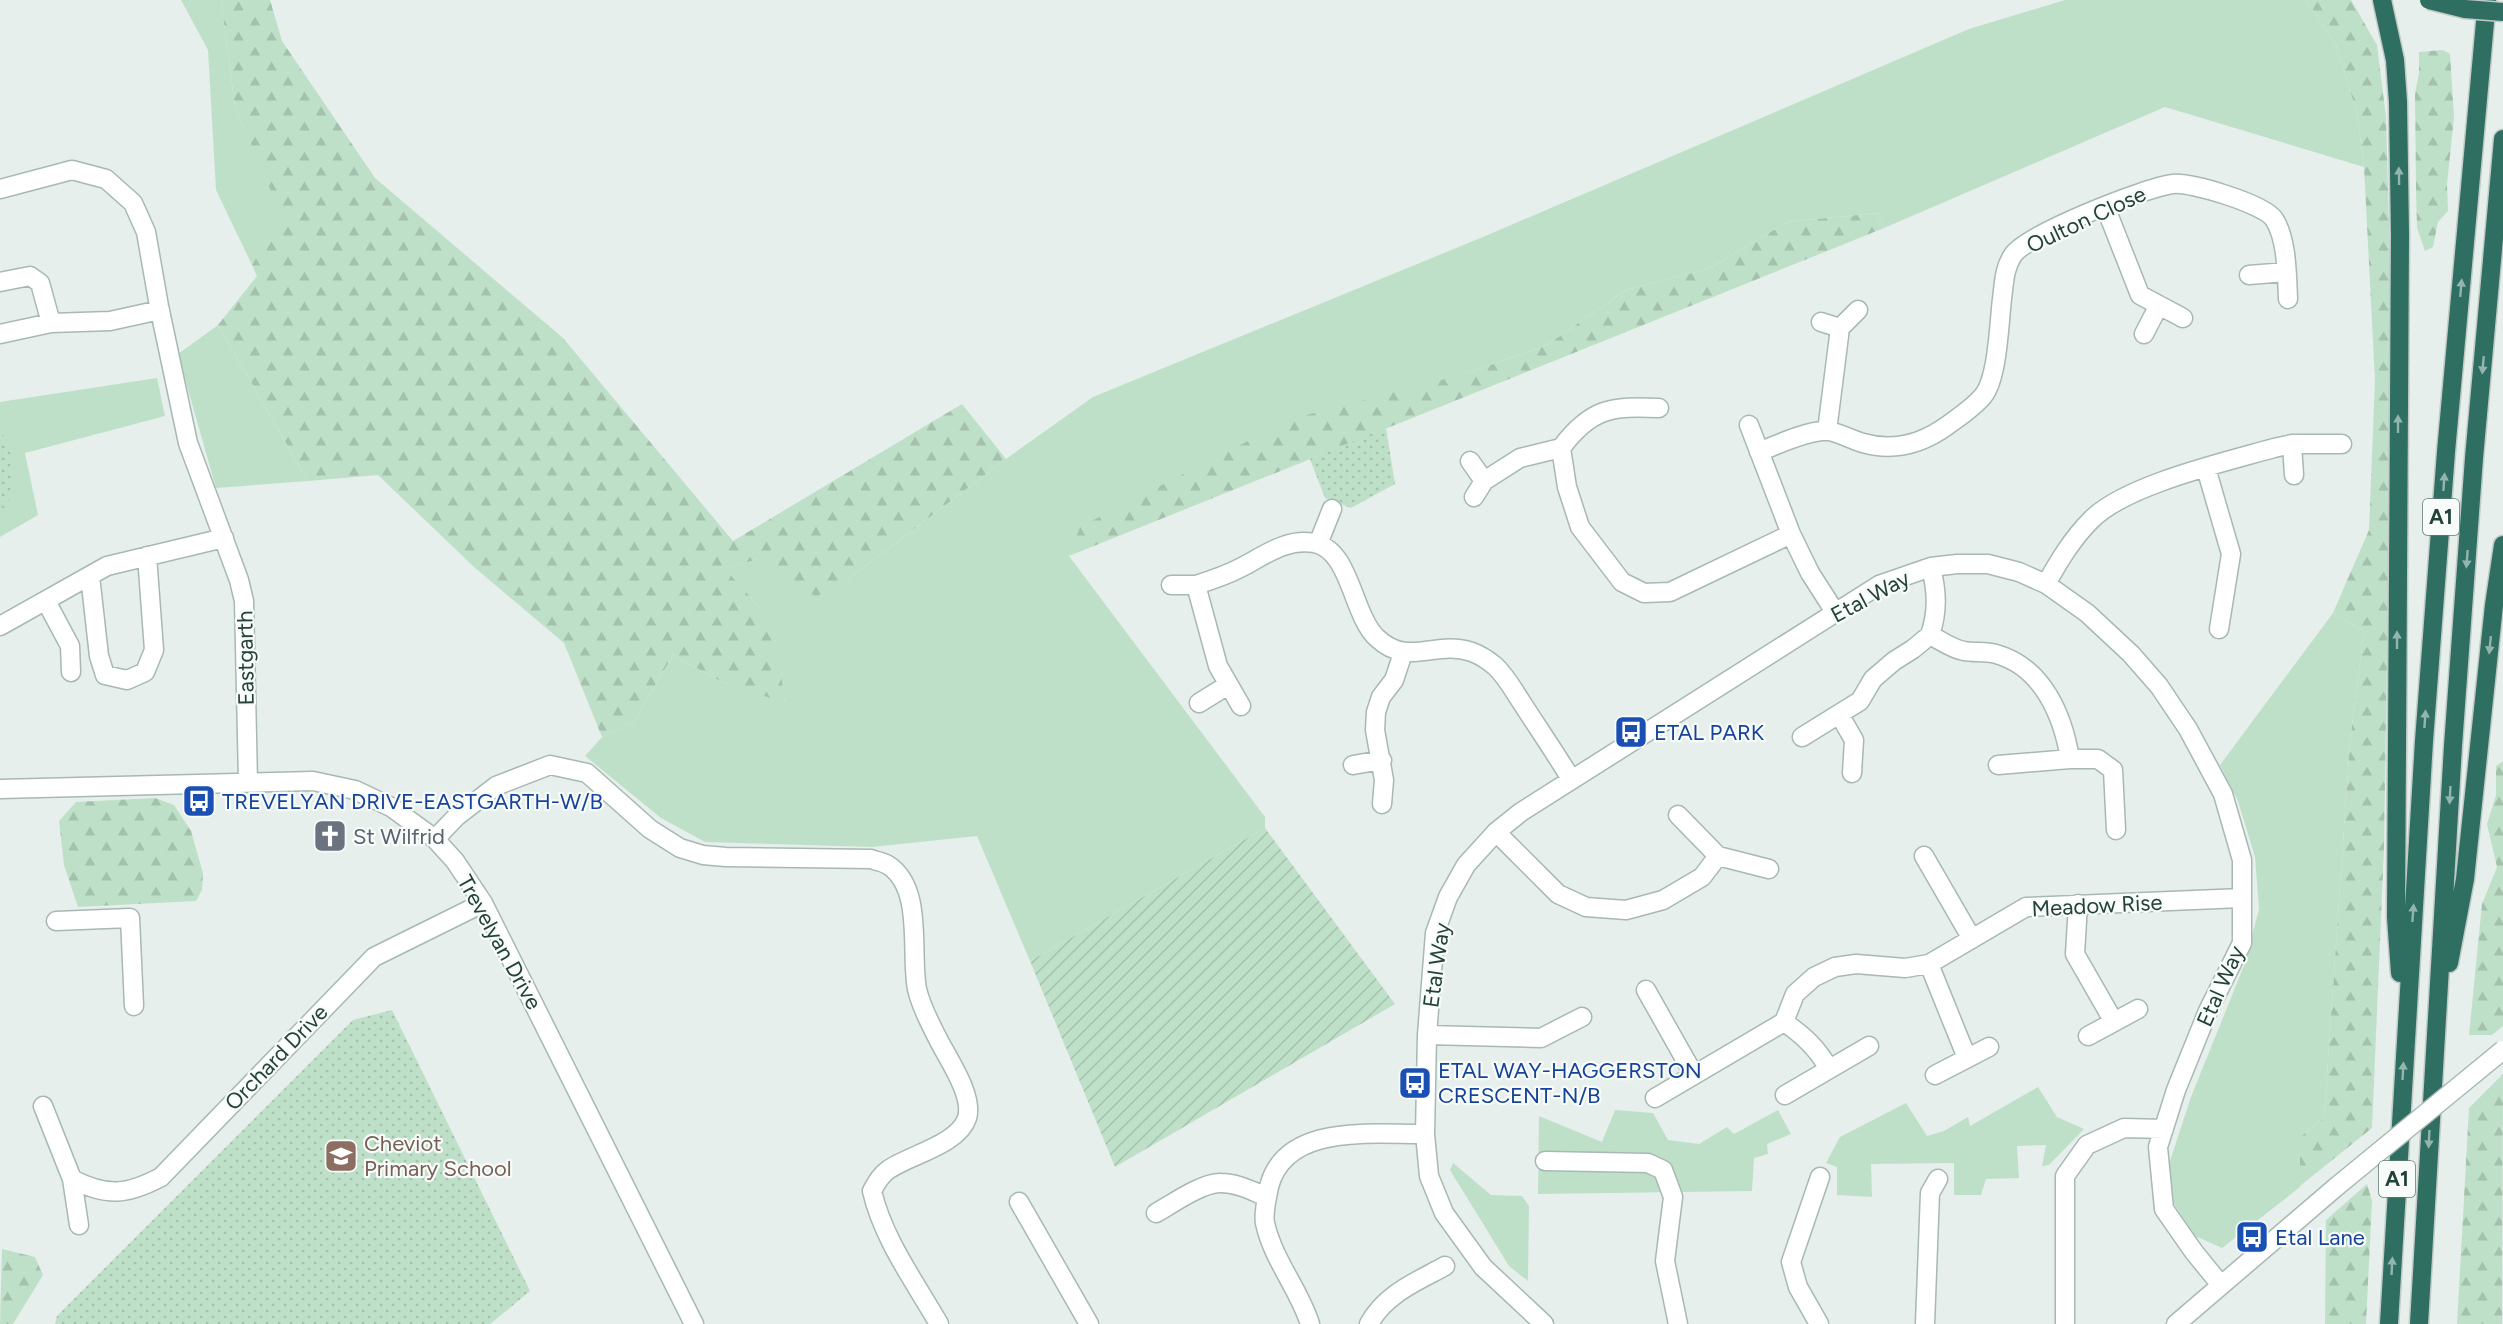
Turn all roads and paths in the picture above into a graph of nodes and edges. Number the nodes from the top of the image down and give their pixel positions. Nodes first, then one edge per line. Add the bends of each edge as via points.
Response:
1 (2382, 0) edge
2 (2429, 0) edge
3 (2487, 0) edge
4 (2503, 12) edge
5 (2503, 139) edge
6 (0, 189) edge
7 (2105, 206) junction
8 (2286, 272) junction
9 (2249, 276) dead end
10 (0, 282) edge
11 (2288, 299) dead end
12 (2159, 305) junction
13 (160, 310) junction
14 (1858, 310) dead end
15 (2183, 318) dead end
16 (1821, 322) dead end
17 (51, 323) junction
18 (1840, 328) junction
19 (0, 334) edge
20 (2144, 334) dead end
21 (1659, 408) dead end
22 (1749, 425) dead end
23 (1827, 431) junction
24 (2292, 444) junction
25 (2342, 444) dead end
26 (1561, 448) junction
27 (1759, 452) junction
28 (1470, 461) dead end
29 (2206, 468) junction
30 (2294, 474) dead end
31 (1484, 481) junction
32 (1474, 497) dead end
33 (1332, 509) dead end
34 (1791, 534) junction
35 (224, 538) junction
36 (1318, 544) junction
37 (2503, 545) edge
38 (147, 556) junction
39 (1931, 567) junction
40 (90, 576) junction
41 (2046, 584) junction
42 (1171, 585) dead end
43 (1196, 585) junction
44 (46, 601) junction
45 (1836, 612) junction
46 (0, 626) edge
47 (2219, 629) dead end
48 (1930, 635) junction
49 (1403, 653) junction
50 (70, 672) dead end
51 (1228, 685) junction
52 (1199, 703) dead end
53 (1241, 706) dead end
54 (1839, 714) junction
55 (1802, 737) dead end
56 (2070, 759) junction
57 (1382, 760) junction
58 (1353, 765) dead end
59 (1998, 765) dead end
60 (1852, 773) dead end
61 (1571, 779) junction
62 (248, 782) junction
63 (0, 789) edge
64 (1382, 804) dead end
65 (1678, 815) dead end
66 (2116, 830) dead end
67 (1496, 831) junction
68 (435, 839) junction
69 (1718, 856) junction
70 (1924, 856) dead end
71 (1769, 869) dead end
72 (2242, 898) junction
73 (483, 903) junction
74 (2078, 904) junction
75 (56, 921) dead end
76 (1972, 939) junction
77 (1929, 964) junction
78 (1646, 990) dead end
79 (134, 1006) dead end
80 (2138, 1009) dead end
81 (1582, 1017) dead end
82 (1784, 1022) junction
83 (2114, 1022) junction
84 (2405, 1034) junction
85 (1427, 1035) junction
86 (2088, 1036) dead end
87 (2435, 1038) junction
88 (1869, 1046) dead end
89 (1989, 1047) dead end
90 (2503, 1050) edge
91 (1966, 1058) junction
92 (1829, 1069) junction
93 (1694, 1075) junction
94 (1935, 1075) dead end
95 (1785, 1095) dead end
96 (1655, 1098) dead end
97 (43, 1106) dead end
98 (2164, 1129) junction
99 (1425, 1134) junction
100 (1545, 1161) dead end
101 (1820, 1177) dead end
102 (72, 1179) junction
103 (1938, 1179) dead end
104 (1267, 1197) junction
105 (1019, 1202) dead end
106 (1156, 1213) dead end
107 (79, 1225) dead end
108 (1445, 1266) dead end
109 (2220, 1284) junction
110 (694, 1324) edge
111 (939, 1324) edge
112 (1089, 1324) edge
113 (1310, 1324) edge
114 (1369, 1324) edge
115 (1544, 1324) edge
116 (1678, 1324) edge
117 (1819, 1324) edge
118 (1925, 1324) edge
119 (2065, 1324) edge
120 (2176, 1324) edge
121 (2389, 1324) edge
122 (2419, 1324) edge

84 -> 1 highway, A1 via 2396,917 2398,102 2395,60
2 - 4 highway, bridge via 2465,9
84 -> 3 highway, A1 via 2446,452
5 -> 87 highway, A1 via 2472,482
6 - 13 street, Eastgarth via 72,170 106,179 133,203 146,232
7 - 8 street, Oulton Close via 2176,183 2262,208 2274,217 2281,232
7 - 12 street via 2140,295
7 - 23 street, Oulton Close via 2029,240 2013,255 2004,276 1994,370 1984,395 1947,426 1917,443 1892,448
8 - 9 street
8 - 11 street, Oulton Close
10 - 17 street via 30,276 40,283
12 - 15 street
12 - 20 street
13 - 17 street via 110,321
13 - 35 street, Eastgarth via 188,443
14 - 18 street
16 - 18 street
17 - 19 street
18 - 23 street
21 - 26 street via 1622,407 1591,417 1574,430
22 - 27 street
23 - 27 street
24 - 25 street
24 - 29 street
24 - 30 street
26 - 31 street via 1520,458
26 - 34 street via 1567,488 1580,527 1622,582 1644,593 1670,592
27 - 34 street
28 - 31 street
29 - 41 street via 2123,498 2092,518 2066,548
29 - 47 street via 2231,554
31 - 32 street
33 - 36 street
34 - 45 street via 1810,573
35 - 38 street
35 - 62 street, Eastgarth via 244,601
36 - 43 street via 1291,543
36 - 49 street via 1338,561 1361,618 1375,636 1390,649
37 -> 87 highway, A1 via 2465,879
38 - 40 street via 106,567
38 - 40 street via 154,650 144,672 127,680 105,675 99,656
39 - 41 street, Etal Way via 1988,564
39 - 45 street, Etal Way via 1879,585
39 - 48 street via 1936,615
40 - 44 street
41 - 72 street, Etal Way via 2086,613 2130,654 2160,686 2188,729 2223,794 2242,860
42 - 43 street
43 - 51 street via 1213,652
44 - 46 street
44 - 50 street via 70,646
45 - 61 street, Etal Way
48 - 54 street via 1873,679 1860,702
48 - 56 street via 1962,651 1996,654 2029,671 2061,717
49 - 57 street via 1394,680 1376,712 1375,730
49 - 61 street via 1458,649 1496,667
51 - 52 street
51 - 53 street
54 - 55 street
54 - 60 street via 1854,740
56 - 59 street
56 - 66 street via 2098,759 2113,770
57 - 58 street
57 - 64 street
61 - 67 street, Etal Way
62 - 63 street, Trevelyan Drive
62 - 68 street, Trevelyan Drive via 313,780 355,790 391,807
65 - 69 street
67 - 69 street via 1558,894 1586,907 1626,910 1663,900 1702,877
67 - 85 street, Etal Way via 1466,866 1448,897 1435,933
68 - 73 street, Trevelyan Drive
68 - 111 street via 496,786 550,765 587,773 650,829 680,848 703,855 871,859 888,865 903,880 911,899 921,1005 969,1101 967,1119 959,1131 888,1170 872,1191 890,1239
69 - 71 street
70 - 76 street
72 - 74 street, Meadow Rise
72 - 98 street, Etal Way via 2242,943 2208,1011
73 - 102 street, Orchard Drive via 374,957 161,1177 144,1186 112,1193
73 - 110 street, Trevelyan Drive
74 - 76 street, Meadow Rise via 2026,907
74 - 83 street via 2075,954
75 - 79 street via 130,918
76 - 77 street, Meadow Rise
77 - 82 street, Meadow Rise via 1905,968 1856,964 1835,968 1814,977 1795,994
77 - 91 street
78 - 93 street
80 - 83 street
81 - 85 street via 1541,1038
82 - 92 street via 1806,1038
82 - 93 street
83 - 86 street
121 -> 84 highway, A1
85 - 99 street, Etal Way
87 -> 122 highway, A1
88 - 92 street
89 - 91 street
90 - 109 street, bridge
91 - 94 street
92 - 95 street
93 - 96 street
97 - 102 street
98 - 109 street, Etal Way via 2158,1147 2164,1209
98 - 119 street via 2124,1128 2087,1146 2065,1176
99 - 104 street via 1330,1136 1306,1143 1284,1159 1272,1176
99 - 115 street, Etal Way via 1429,1176 1444,1213 1483,1267
100 - 116 street via 1648,1163 1663,1170 1673,1197 1665,1261
101 - 117 street via 1791,1262 1797,1287
102 - 107 street
103 - 118 street via 1930,1193
104 - 106 street via 1218,1182
104 - 113 street via 1265,1221 1271,1241
105 - 112 street
108 - 114 street via 1392,1295
109 - 120 street

